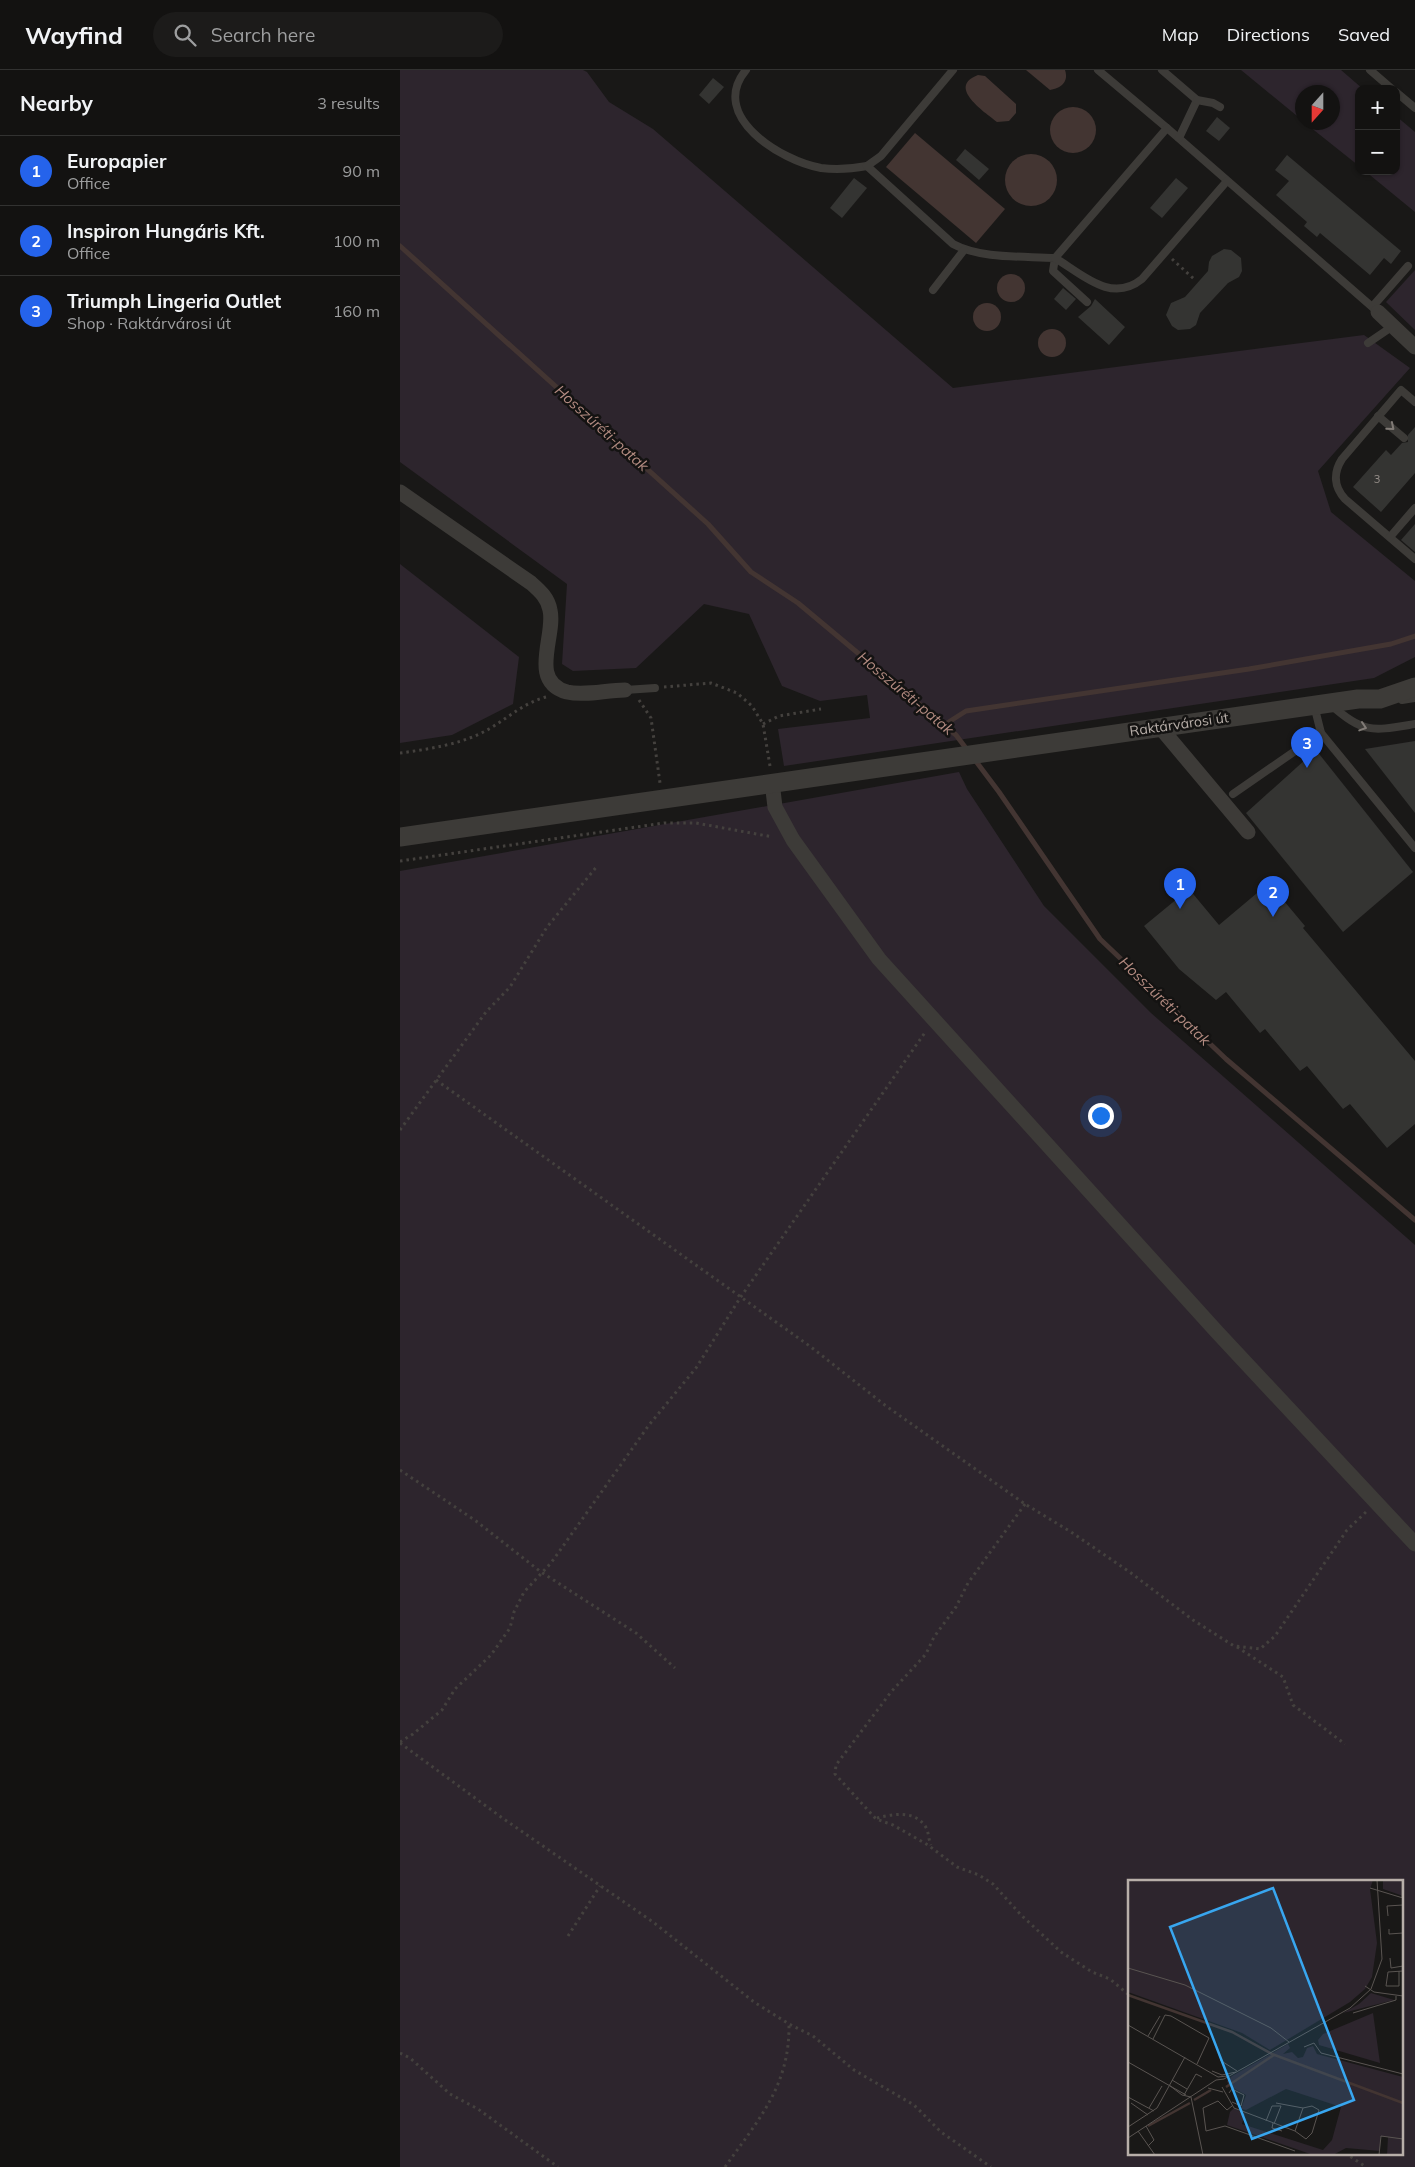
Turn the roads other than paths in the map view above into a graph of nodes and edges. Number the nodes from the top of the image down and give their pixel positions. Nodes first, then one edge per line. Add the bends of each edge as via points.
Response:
1 (746, 70) edge
2 (953, 70) edge
3 (1098, 70) edge
4 (1162, 70) edge
5 (1370, 70) edge
6 (1387, 85) edge
7 (1400, 95) edge
8 (1197, 100) junction
9 (1220, 107) dead end
10 (1415, 108) edge
11 (1168, 128) junction
12 (1179, 138) junction
13 (867, 166) junction
14 (1227, 181) junction
15 (964, 250) junction
16 (1054, 258) junction
17 (1408, 266) dead end
18 (933, 290) dead end
19 (1087, 302) dead end
20 (1376, 309) junction
21 (1393, 326) junction
22 (1368, 343) dead end
23 (1415, 347) edge
24 (1415, 402) edge
25 (1378, 416) junction
26 (1404, 438) dead end
27 (400, 492) edge
28 (1415, 508) edge
29 (1390, 537) junction
30 (1415, 559) edge
31 (1415, 678) edge
32 (1415, 687) edge
33 (654, 688) road end
34 (625, 690) joint
35 (1415, 698) edge
36 (1358, 699) junction
37 (1380, 699) junction
38 (1321, 704) junction
39 (1415, 724) edge
40 (1159, 726) junction
41 (1321, 733) junction
42 (772, 782) junction
43 (1233, 794) dead end
44 (1248, 832) dead end
45 (400, 837) edge
46 (1415, 848) edge
47 (1415, 1544) edge

1 - 13 lane via 735,89 737,111 746,125 771,147 820,168
2 - 13 lane via 881,156
3 - 11 lane
4 - 8 lane
5 - 6 lane
7 - 10 lane
8 - 9 lane via 1213,102
8 - 12 lane
11 - 12 lane
11 - 16 lane
12 - 14 lane
13 - 15 lane via 953,244
14 - 16 lane via 1136,283 1118,289 1097,284
14 - 20 lane
15 - 16 lane
15 - 18 lane
16 - 19 lane via 1053,271
17 - 20 lane
20 - 21 street
21 - 22 lane
21 - 23 street
24 - 25 lane via 1401,390
25 -> 26 lane
25 - 29 lane via 1342,459 1336,480 1345,499
27 - 34 street via 542,592 551,611 546,668 552,682 566,692 578,694
28 - 29 lane
29 - 30 lane
31 - 36 street, Raktárvárosi út
32 - 37 street, Raktárvárosi út
33 - 34 lane
35 - 37 lane
36 - 37 street, Raktárvárosi út
36 - 38 street, Raktárvárosi út
38 -> 39 lane via 1352,723 1369,729
38 - 40 street, Raktárvárosi út
38 - 41 lane via 1317,724
40 - 42 street, Raktárvárosi út
40 - 44 street
41 - 43 lane
41 - 46 lane
42 - 45 street, Raktárvárosi út
42 - 47 street via 776,807 793,840 879,959 1217,1332

